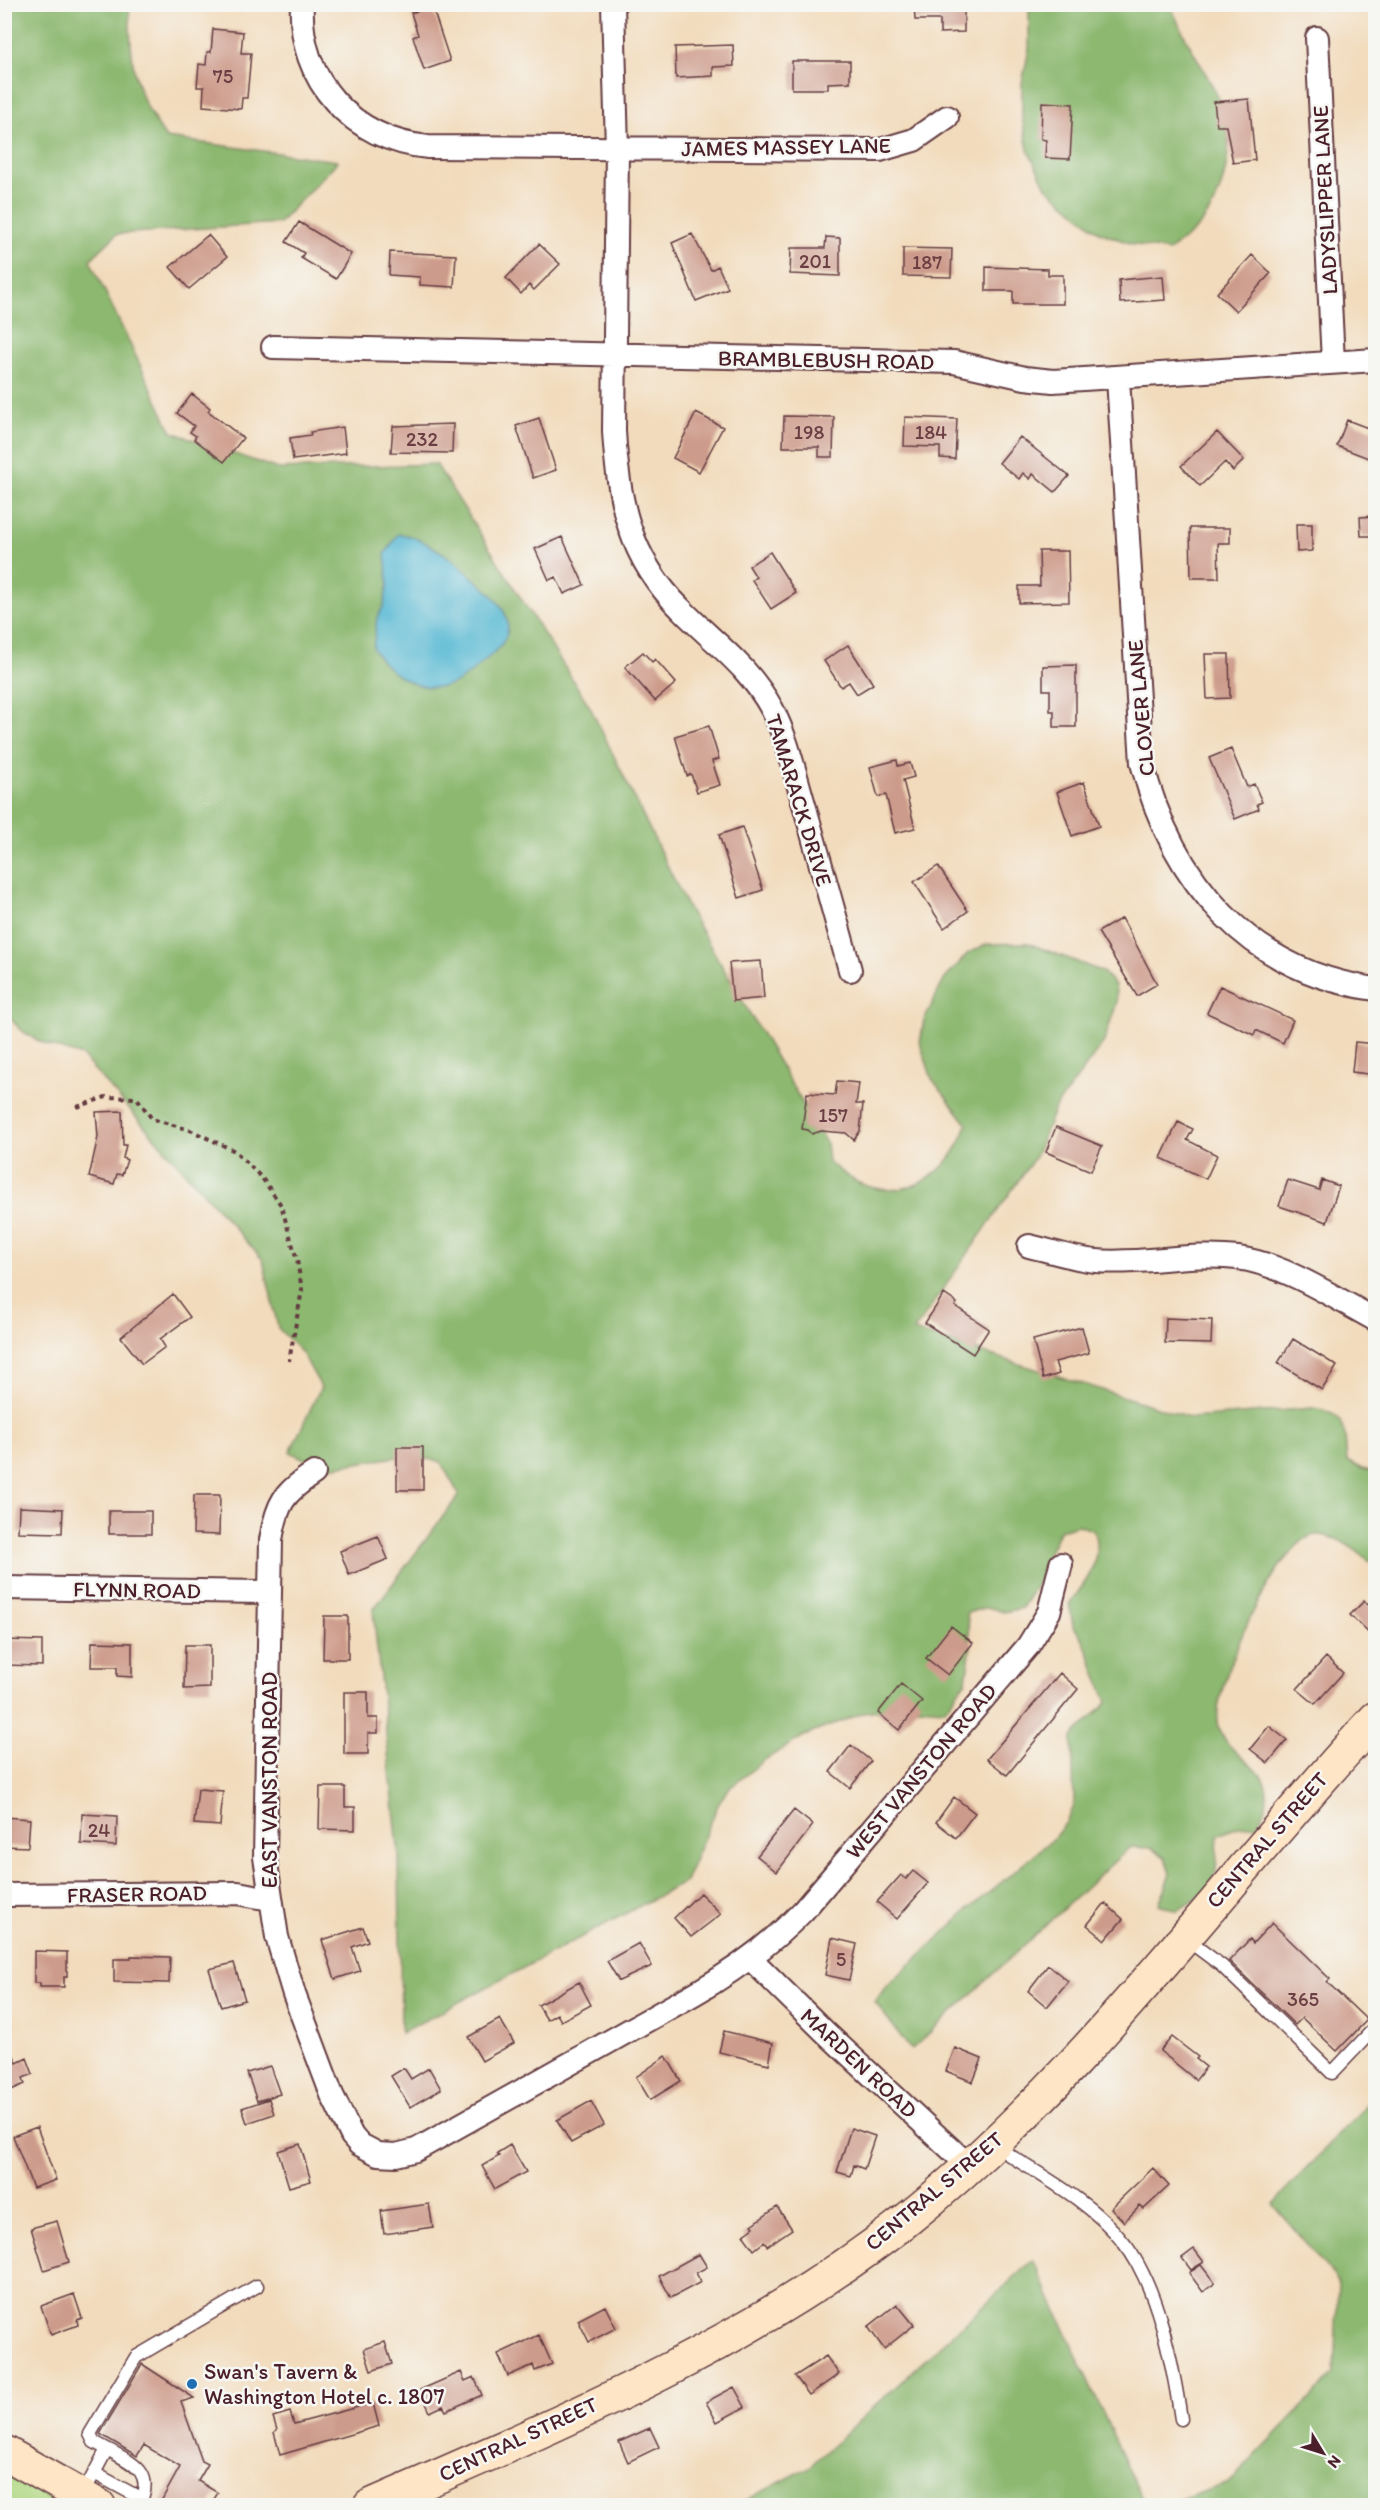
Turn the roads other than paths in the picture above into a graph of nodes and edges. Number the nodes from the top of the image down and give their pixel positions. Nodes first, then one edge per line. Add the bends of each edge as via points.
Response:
1 (302, 4) edge
2 (613, 4) edge
3 (1317, 38) dead end
4 (948, 117) dead end
5 (617, 149) junction
6 (273, 347) dead end
7 (614, 356) junction
8 (1376, 360) edge
9 (1333, 362) junction
10 (1118, 378) junction
11 (850, 970) dead end
12 (1376, 989) edge
13 (1029, 1246) dead end
14 (1376, 1320) edge
15 (314, 1473) dead end
16 (1062, 1564) dead end
17 (4, 1588) edge
18 (270, 1592) junction
19 (1376, 1718) edge
20 (4, 1895) edge
21 (270, 1899) junction
22 (1184, 1937) junction
23 (750, 1958) junction
24 (1370, 2033) dead end
25 (993, 2145) junction
26 (969, 2166) junction
27 (257, 2286) dead end
28 (1181, 2420) dead end
29 (107, 2449) junction
30 (4, 2452) edge
31 (92, 2491) edge
32 (140, 2502) edge
33 (370, 2505) edge

1 - 5 street, JAMES MASSEY LANE via 306,50 319,80 347,115 385,138 428,147
2 - 5 street, TAMARACK DRIVE
3 - 9 street, LADYSLIPPER LANE
4 - 5 street, JAMES MASSEY LANE via 914,140 880,150
5 - 7 street, TAMARACK DRIVE
6 - 7 street, BRAMBLEBUSH ROAD
7 - 10 street, BRAMBLEBUSH ROAD via 954,362 1053,381
7 - 11 street, TAMARACK DRIVE via 617,476 630,531 646,565 666,593 742,666 774,713 788,749
8 - 9 street, BRAMBLEBUSH ROAD
9 - 10 street, BRAMBLEBUSH ROAD
10 - 12 street, CLOVER LANE via 1142,763 1151,798 1187,871 1230,922 1265,949 1305,970
13 - 14 street via 1098,1261 1182,1256 1256,1262
15 - 18 street, EAST VANSTON ROAD via 291,1488 274,1519
16 - 23 street, WEST VANSTON ROAD via 1049,1612 1028,1646 803,1911
17 - 18 street, FLYNN ROAD
18 - 21 street, EAST VANSTON ROAD via 265,1857
19 - 22 main road, CENTRAL STREET
20 - 21 street, FRASER ROAD via 238,1893
21 - 23 street, EAST VANSTON ROAD via 278,1943 294,1994 341,2116 359,2144 387,2156 416,2150 694,1994
22 - 24 lane via 1222,1966 1332,2073
22 - 25 main road, CENTRAL STREET via 1092,2046
23 - 26 street, MARDEN ROAD
25 - 26 main road, CENTRAL STREET
25 - 28 lane via 1095,2214 1132,2253 1168,2349
26 - 33 main road, CENTRAL STREET via 894,2229 740,2329 551,2426
27 - 29 lane via 136,2357 90,2434 94,2442
29 - 31 lane
29 - 32 lane via 134,2464 143,2474
30 - 31 main road
31 - 32 lane

